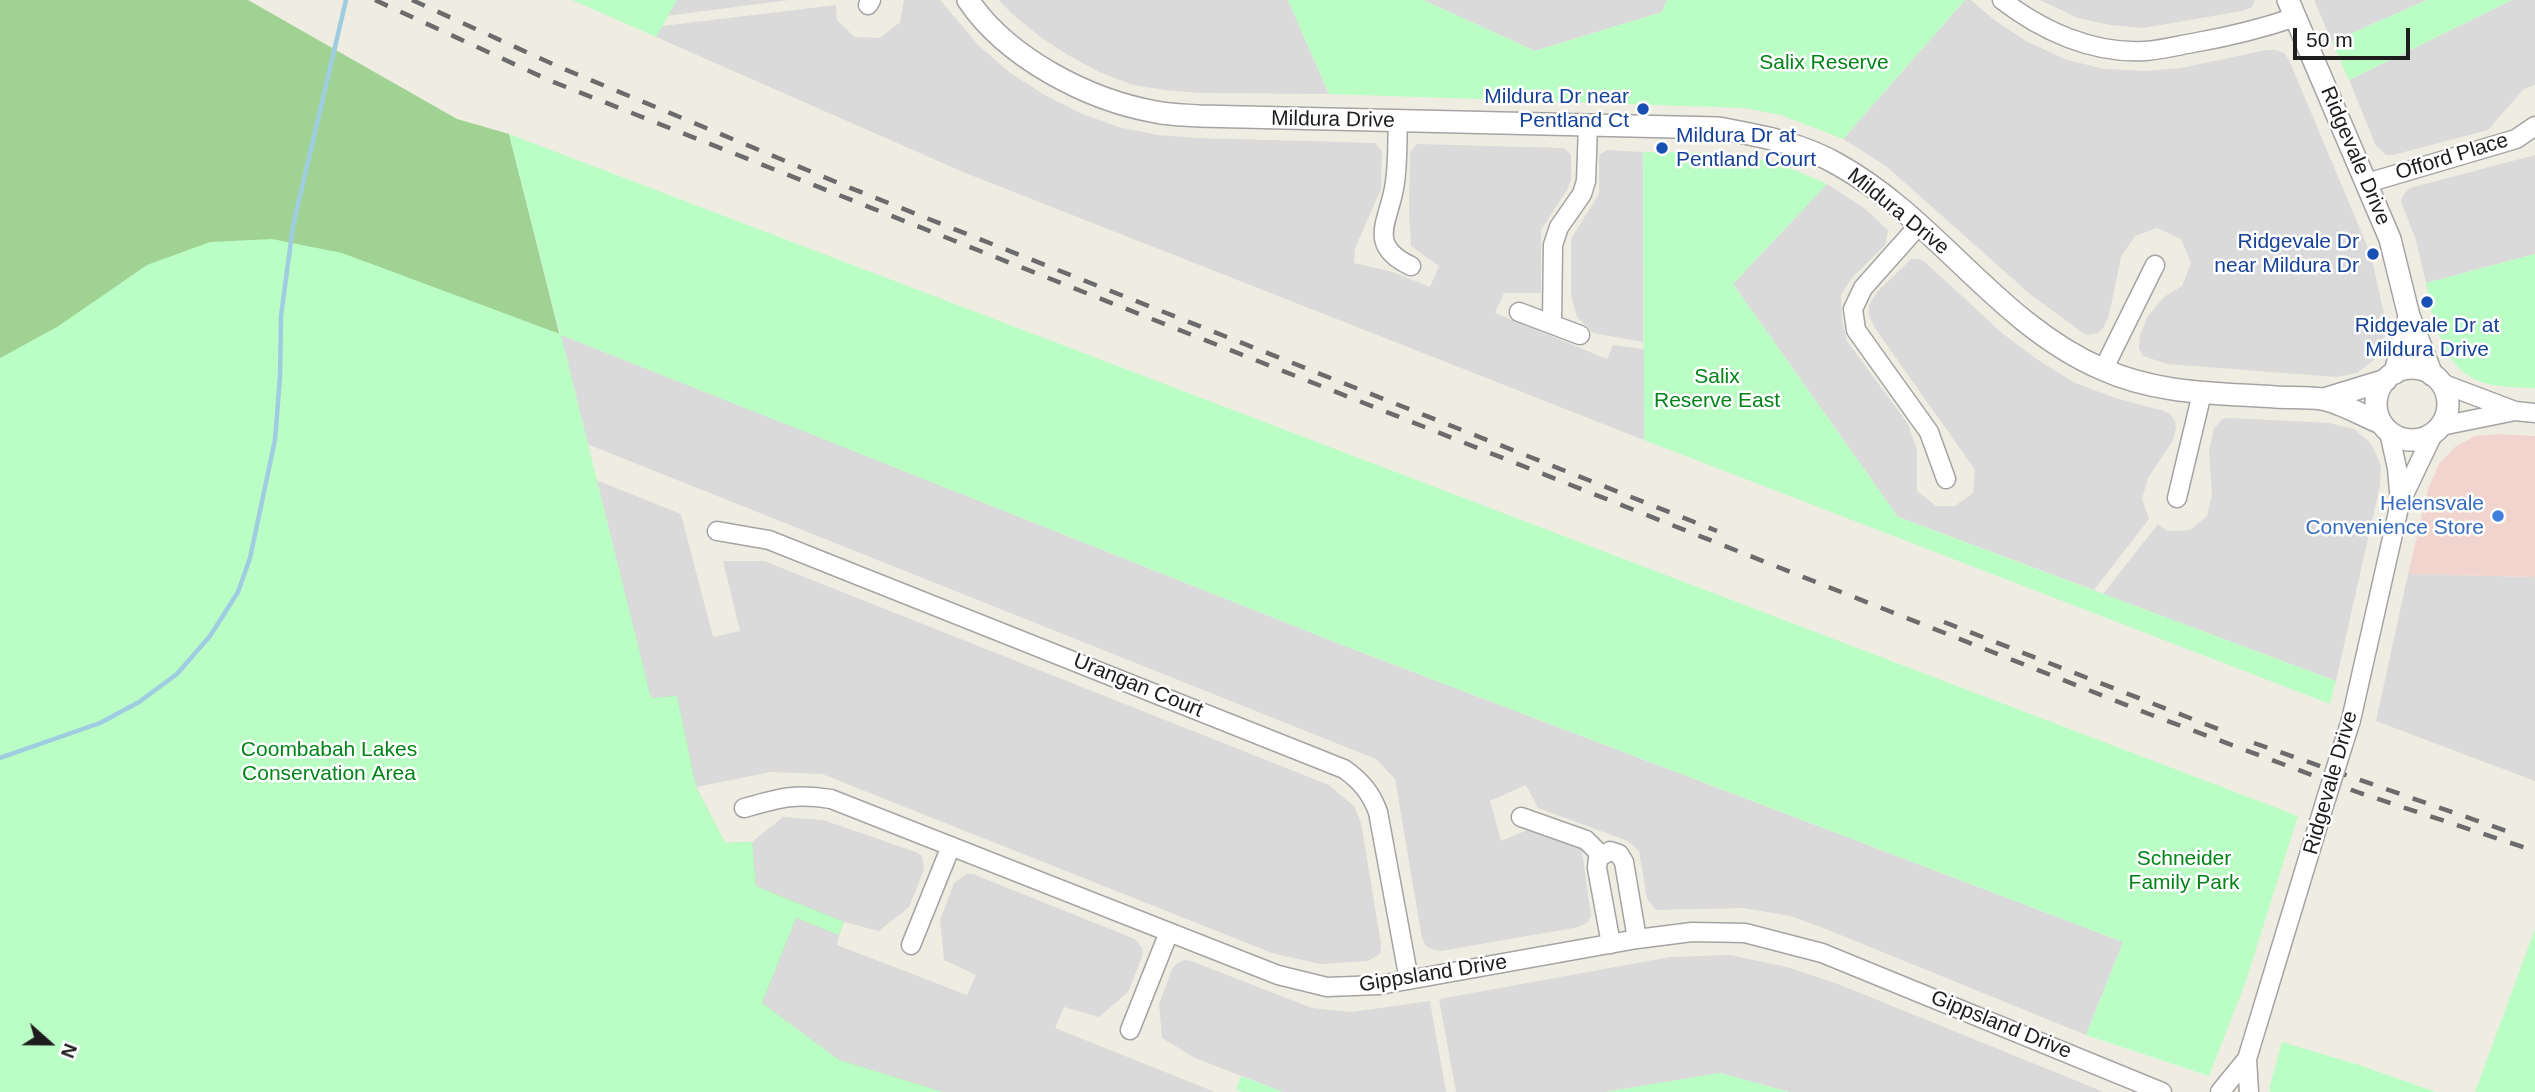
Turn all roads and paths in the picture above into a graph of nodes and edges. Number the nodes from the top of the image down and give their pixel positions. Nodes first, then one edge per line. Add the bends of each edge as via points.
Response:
1 (968, 0) edge
2 (2002, 0) edge
3 (2292, 9) edge
4 (1398, 121) junction
5 (1588, 126) junction
6 (2535, 126) edge
7 (2367, 183) junction
8 (1919, 225) junction
9 (2155, 265) dead end
10 (1411, 266) dead end
11 (1518, 312) dead end
12 (2409, 316) junction
13 (1552, 324) junction
14 (1580, 335) dead end
15 (2103, 370) junction
16 (2390, 377) junction
17 (2437, 379) junction
18 (2202, 393) junction
19 (2324, 400) junction
20 (2515, 411) junction
21 (2535, 412) edge
22 (2385, 428) junction
23 (2437, 430) junction
24 (1946, 479) dead end
25 (2177, 498) dead end
26 (2400, 503) junction
27 (717, 531) dead end
28 (744, 808) dead end
29 (1521, 817) dead end
30 (951, 846) junction
31 (1601, 855) junction
32 (1169, 932) junction
33 (1637, 939) junction
34 (1611, 944) junction
35 (911, 945) dead end
36 (1409, 980) junction
37 (1130, 1030) dead end
38 (2247, 1059) junction
39 (2135, 1086) edge
40 (2162, 1092) edge
41 (2220, 1092) edge
42 (2249, 1092) edge

1 - 4 street, Mildura Drive via 1004,39 1034,62 1125,105 1199,116
2 - 3 street via 2030,20 2070,38 2144,51 2248,33
3 - 7 street, Ridgevale Drive
4 - 5 street, Mildura Drive
4 - 10 street via 1395,182 1383,223 1384,241 1390,252
5 - 8 street, Mildura Drive via 1718,128 1778,138 1864,180
5 - 13 street via 1586,181 1553,245
6 - 7 street, Offord Place via 2516,139
7 - 12 street, Ridgevale Drive via 2393,249
8 - 15 street, Mildura Drive via 2034,331
8 - 24 street via 1863,288 1853,309 1856,330 1929,432
9 - 15 street
11 - 13 street
12 - 16 street, Ridgevale Drive
12 - 17 street, Ridgevale Drive
13 - 14 street
15 - 18 street, Mildura Drive via 2174,391
16 - 17 street via 2414,369
16 - 19 street, Mildura Drive
16 - 22 street via 2376,401
17 - 20 street
17 - 23 street via 2448,404
18 - 19 street, Mildura Drive
18 - 25 street
19 - 22 street, Mildura Drive
20 - 21 street
20 - 23 street
22 - 23 street via 2411,440
22 - 26 street, Ridgevale Drive via 2397,468
23 - 26 street, Ridgevale Drive
26 - 38 street, Ridgevale Drive, bridge via 2351,720
27 - 36 street, Urangan Court via 769,540 1344,769 1365,786 1378,812
28 - 30 street, Gippsland Drive via 784,796 831,799
29 - 31 street via 1586,840
30 - 32 street, Gippsland Drive
30 - 35 street
31 - 33 street via 1615,852 1624,862
31 - 34 street via 1597,868
32 - 36 street, Gippsland Drive via 1278,975 1327,987
32 - 37 street
33 - 34 street, Gippsland Drive
33 - 39 street, Gippsland Drive via 1715,931 1797,945 2094,1063
34 - 36 street, Gippsland Drive
38 - 41 street, Ridgevale Drive
38 - 42 street, Ridgevale Drive
39 - 40 street, Gippsland Drive

